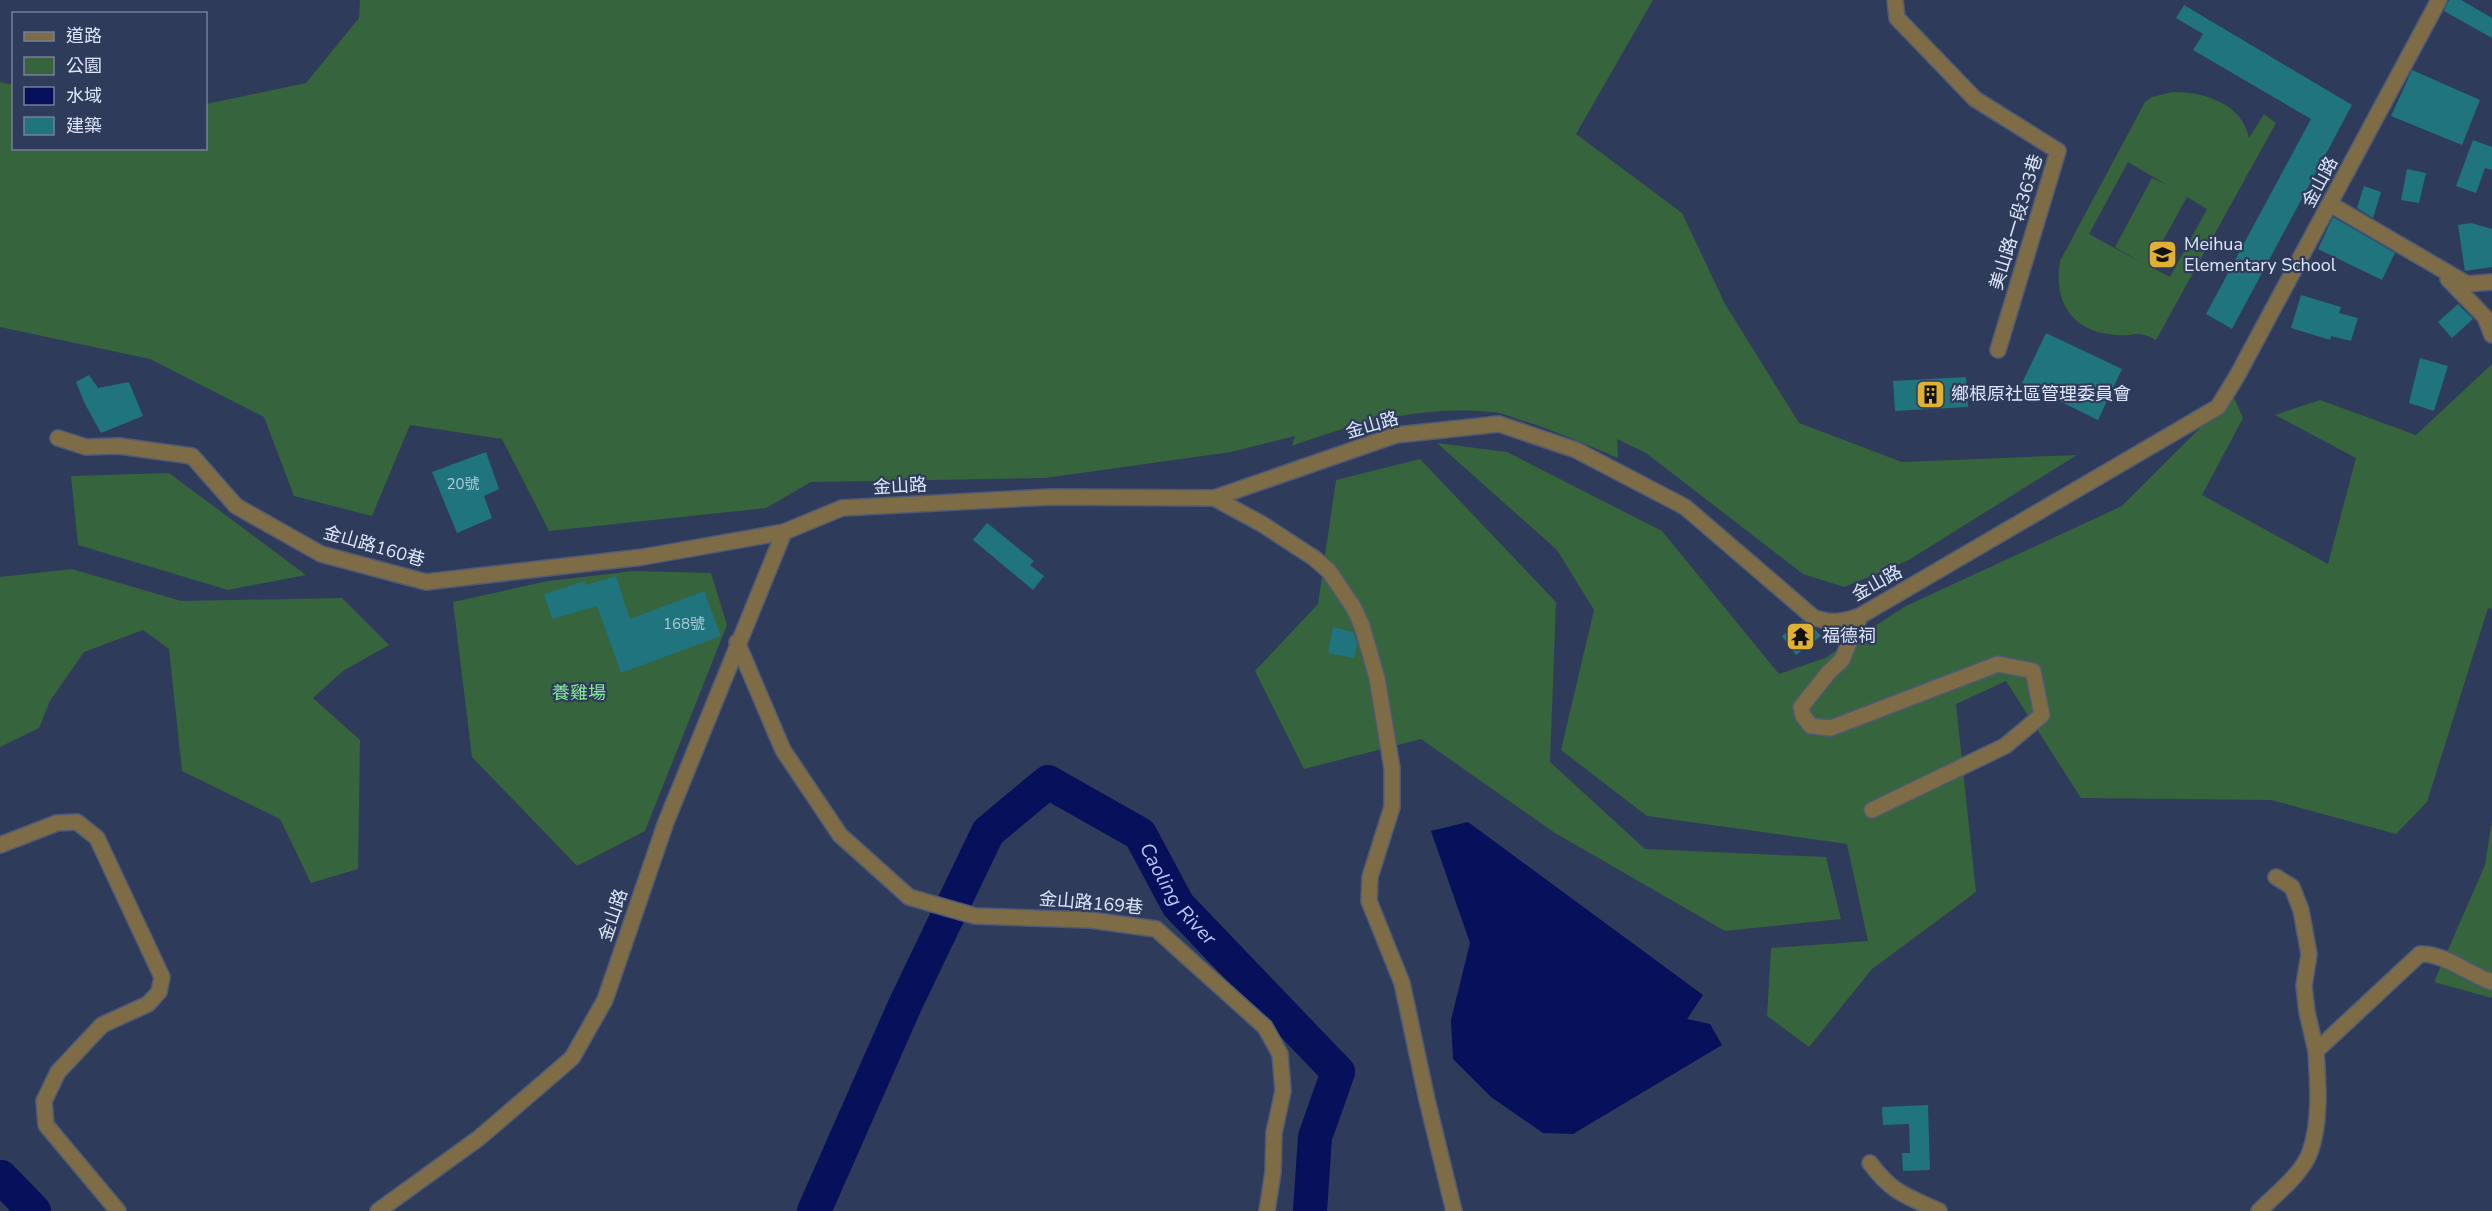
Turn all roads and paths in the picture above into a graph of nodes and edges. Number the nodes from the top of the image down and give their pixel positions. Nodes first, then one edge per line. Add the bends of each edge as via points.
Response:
1 (1895, 0) edge
2 (2439, 0) edge
3 (2330, 204) junction
4 (2438, 269) junction
5 (2492, 282) edge
6 (2492, 335) edge
7 (1998, 350) dead end
8 (58, 438) dead end
9 (1214, 498) junction
10 (784, 532) junction
11 (1860, 616) junction
12 (737, 642) junction
13 (1872, 810) dead end
14 (0, 845) edge
15 (2276, 877) dead end
16 (2492, 982) edge
17 (2316, 1051) junction
18 (1870, 1163) dead end
19 (118, 1211) edge
20 (378, 1211) edge
21 (1267, 1211) edge
22 (1454, 1211) edge
23 (1939, 1211) edge
24 (2259, 1211) edge

1 - 7 street, 美山路一段363巷 via 1897,18 1976,99 2058,151
2 - 3 street, 金山路
3 - 4 street
3 - 11 street, 金山路 via 2218,407
4 - 5 street via 2467,284
4 - 6 street via 2485,317
8 - 10 street, 金山路160巷 via 86,447 119,446 192,456 236,506 321,554 426,582 643,557
9 - 10 street, 金山路 via 1051,497 842,508
9 - 11 street, 金山路 via 1396,435 1499,424 1576,450 1685,507 1812,617 1828,623
9 - 22 street via 1314,558 1333,578 1362,626 1377,678 1392,768 1392,807 1370,877 1369,901 1402,983
10 - 12 street, 金山路
11 - 13 street via 1842,660 1801,707 1811,726 1831,728 1998,664 2033,671 2042,715 2005,746
12 - 20 street, 金山路 via 666,822 605,1000 572,1058 479,1138
12 - 21 street, 金山路169巷 via 783,750 840,835 909,897 975,916 1090,920 1156,929 1265,1027 1280,1054 1283,1090 1274,1133
14 - 19 street via 57,823 77,822 97,838 162,977 159,992 148,1004 102,1025 58,1072 44,1101 46,1125
15 - 17 street via 2292,887 2301,910 2309,954 2304,986
16 - 17 street via 2431,954 2420,954
17 - 24 street via 2319,1096 2310,1153 2293,1178
18 - 23 street via 1893,1189

